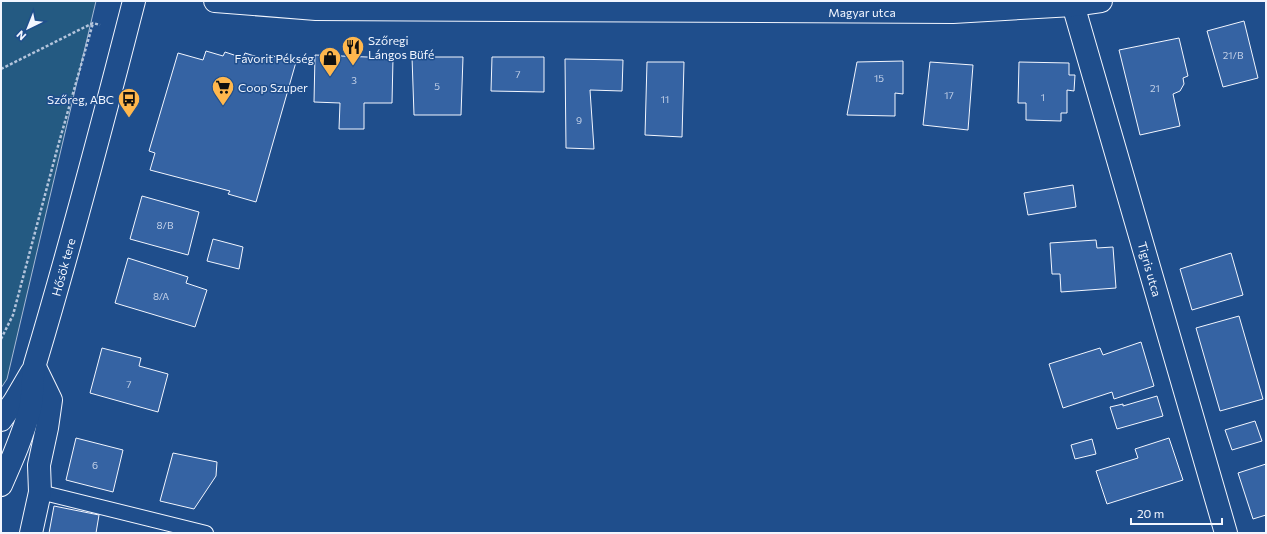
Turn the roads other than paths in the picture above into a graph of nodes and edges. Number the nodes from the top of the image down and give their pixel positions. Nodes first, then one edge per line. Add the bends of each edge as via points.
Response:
1 (134, 1) edge
2 (215, 1) edge
3 (1101, 1) edge
4 (1073, 3) edge
5 (34, 367) junction
6 (1, 420) edge
7 (1, 486) edge
8 (40, 492) junction
9 (31, 533) edge
10 (206, 533) edge
11 (1226, 533) edge

1 - 5 street, Hősök tere
2 - 4 street, Magyar utca via 316,9 953,12
3 - 4 street, Magyar utca
4 - 11 street, Tigris utca
5 - 6 street
5 - 7 street via 30,408 18,447
5 - 8 street via 51,400 39,465
8 - 9 street
8 - 10 lane

